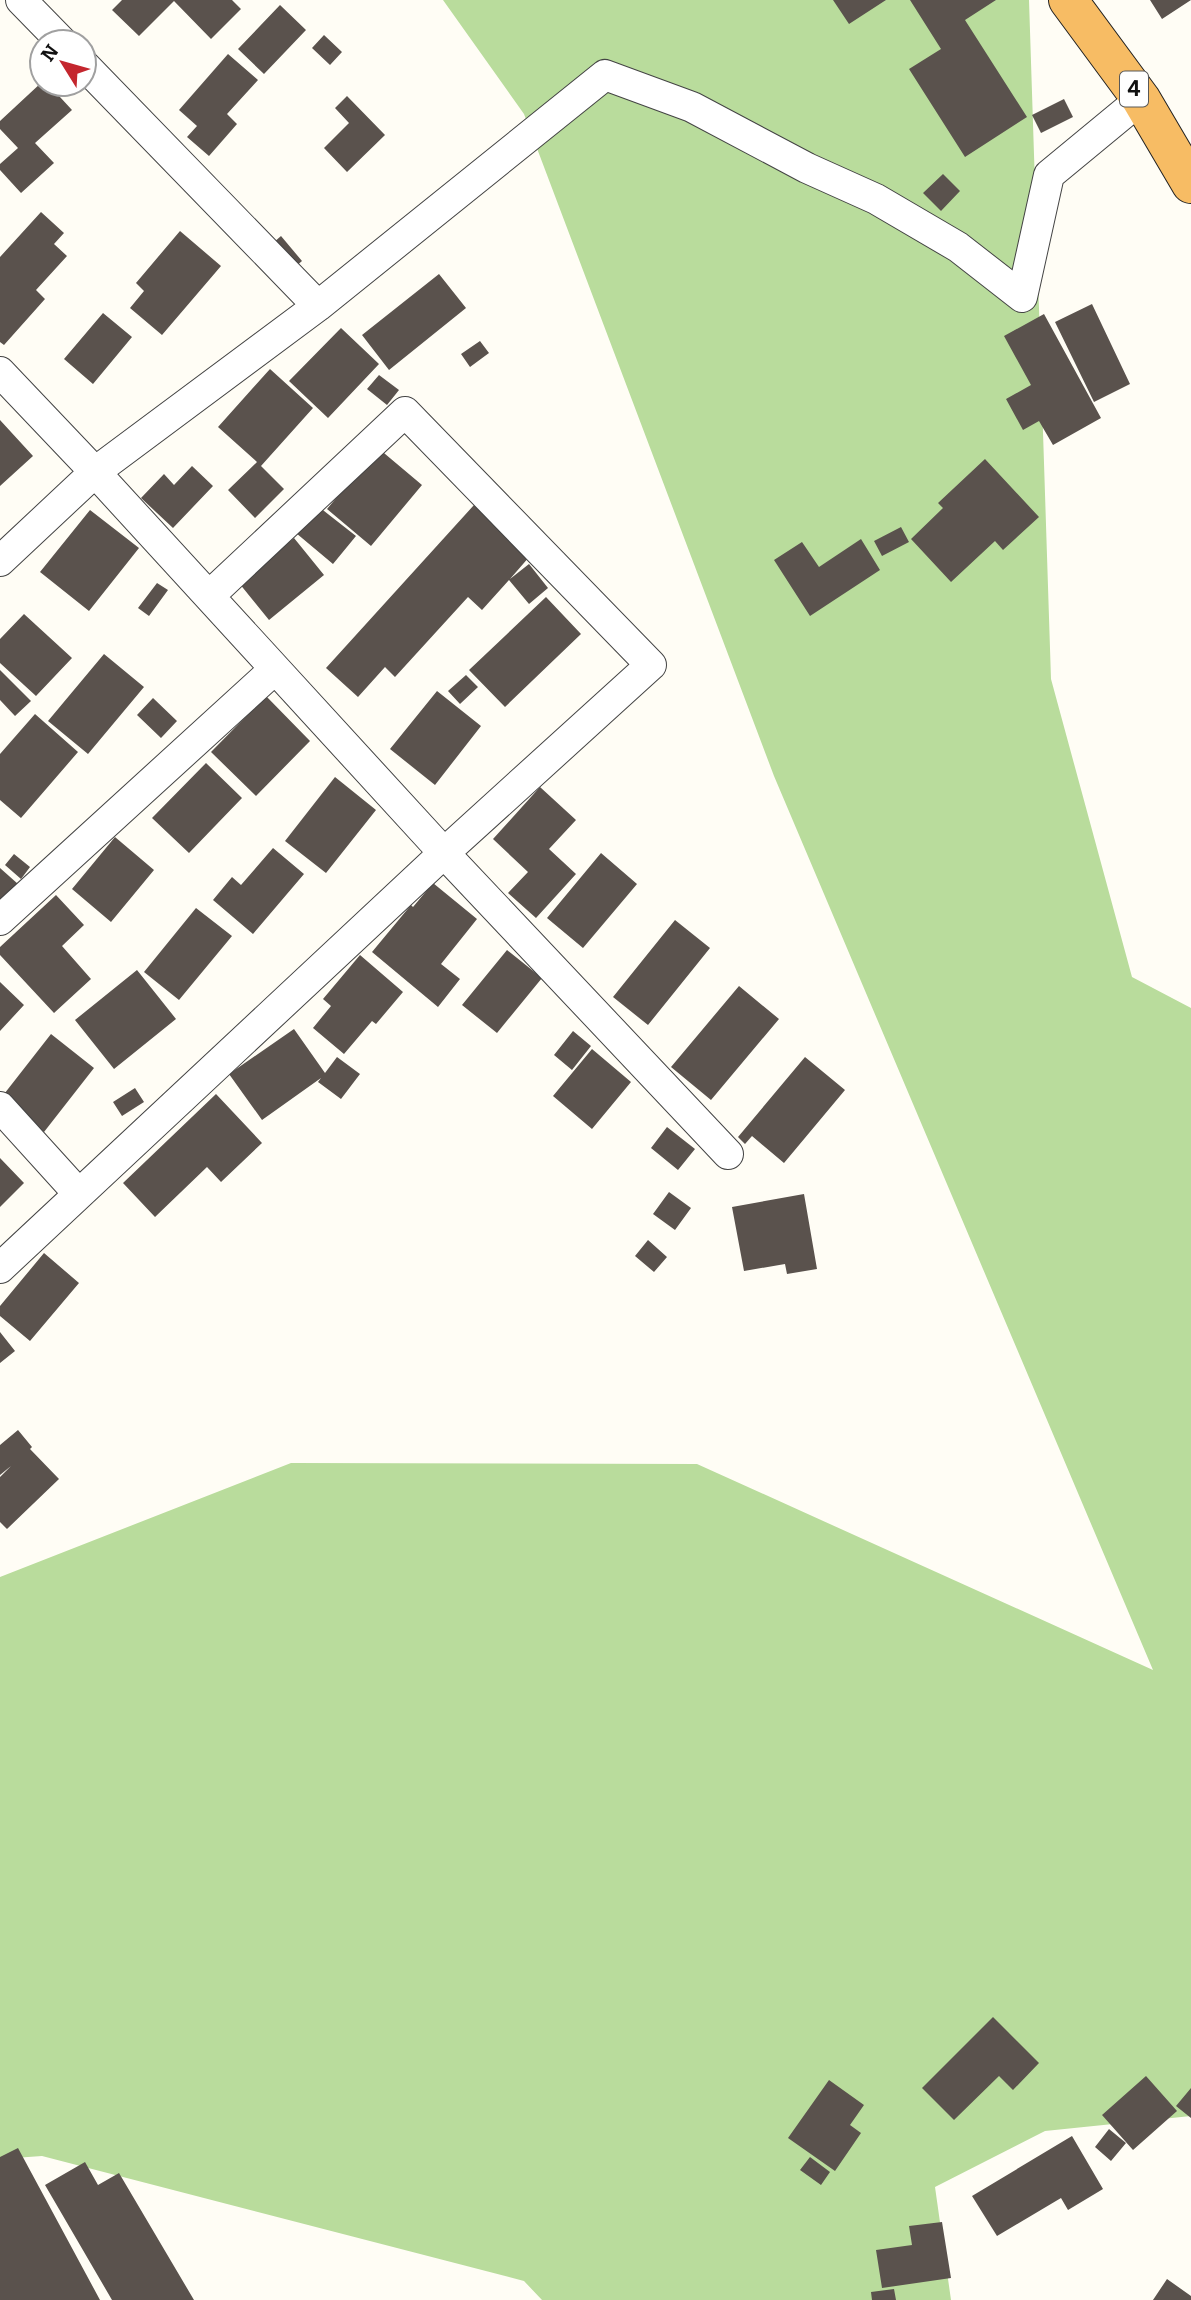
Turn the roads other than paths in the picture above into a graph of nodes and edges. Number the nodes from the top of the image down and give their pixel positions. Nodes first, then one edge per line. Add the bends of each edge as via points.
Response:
1 (21, 0) edge
2 (1068, 0) edge
3 (48, 28) edge
4 (98, 79) edge
5 (1141, 99) junction
6 (1191, 184) edge
7 (318, 306) junction
8 (0, 372) edge
9 (95, 472) junction
10 (0, 561) edge
11 (209, 596) junction
12 (275, 669) junction
13 (444, 853) junction
14 (0, 920) edge
15 (0, 1107) edge
16 (728, 1154) dead end
17 (78, 1193) junction
18 (0, 1268) edge

1 - 3 street
2 - 5 highway, 4
4 - 7 street
5 - 6 highway, 4
5 - 7 street via 1049,175 1022,297 958,247 876,199 692,107 605,75
7 - 9 street
8 - 9 street
9 - 10 street
9 - 11 street
11 - 12 street
11 - 13 street via 404,412 651,665
12 - 13 street
12 - 14 street
13 - 16 street
13 - 17 street
15 - 17 street
17 - 18 street

